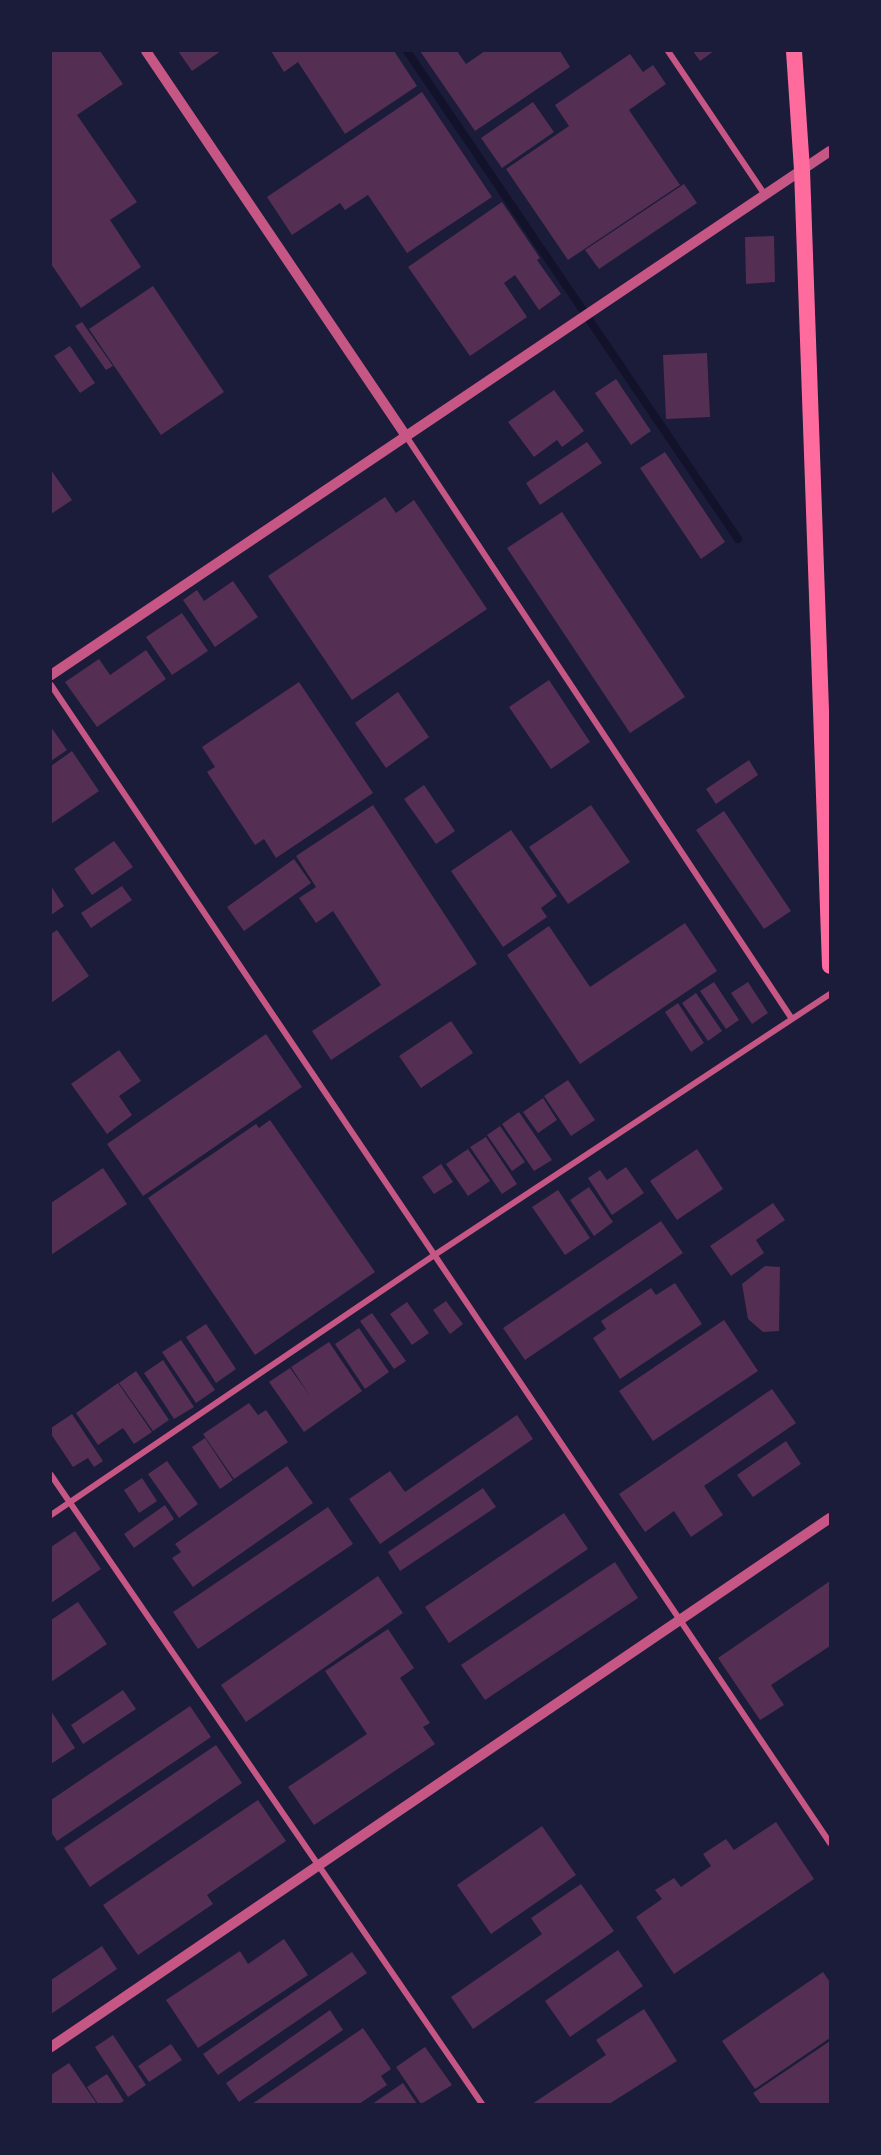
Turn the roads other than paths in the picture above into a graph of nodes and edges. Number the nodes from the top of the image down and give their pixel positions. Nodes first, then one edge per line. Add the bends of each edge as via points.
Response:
1 (146, 51) edge
2 (668, 51) edge
3 (794, 51) edge
4 (830, 151) edge
5 (802, 170) junction
6 (765, 195) junction
7 (406, 436) junction
8 (51, 675) edge
9 (51, 685) edge
10 (830, 966) edge
11 (830, 994) edge
12 (792, 1019) junction
13 (433, 1256) junction
14 (51, 1475) edge
15 (70, 1502) junction
16 (51, 1515) edge
17 (830, 1518) edge
18 (679, 1621) junction
19 (830, 1843) edge
20 (320, 1865) junction
21 (51, 2047) edge
22 (482, 2104) edge

1 - 7 street
2 - 6 street
3 - 5 highway
4 - 5 street
5 - 6 street
5 - 10 highway
6 - 7 street
7 - 8 street
7 - 12 street
9 - 13 street
11 - 12 street
12 - 13 street
13 - 15 street
13 - 18 street
14 - 15 street
15 - 16 street
15 - 20 street
17 - 18 street
18 - 19 street
18 - 20 street
20 - 21 street
20 - 22 street

